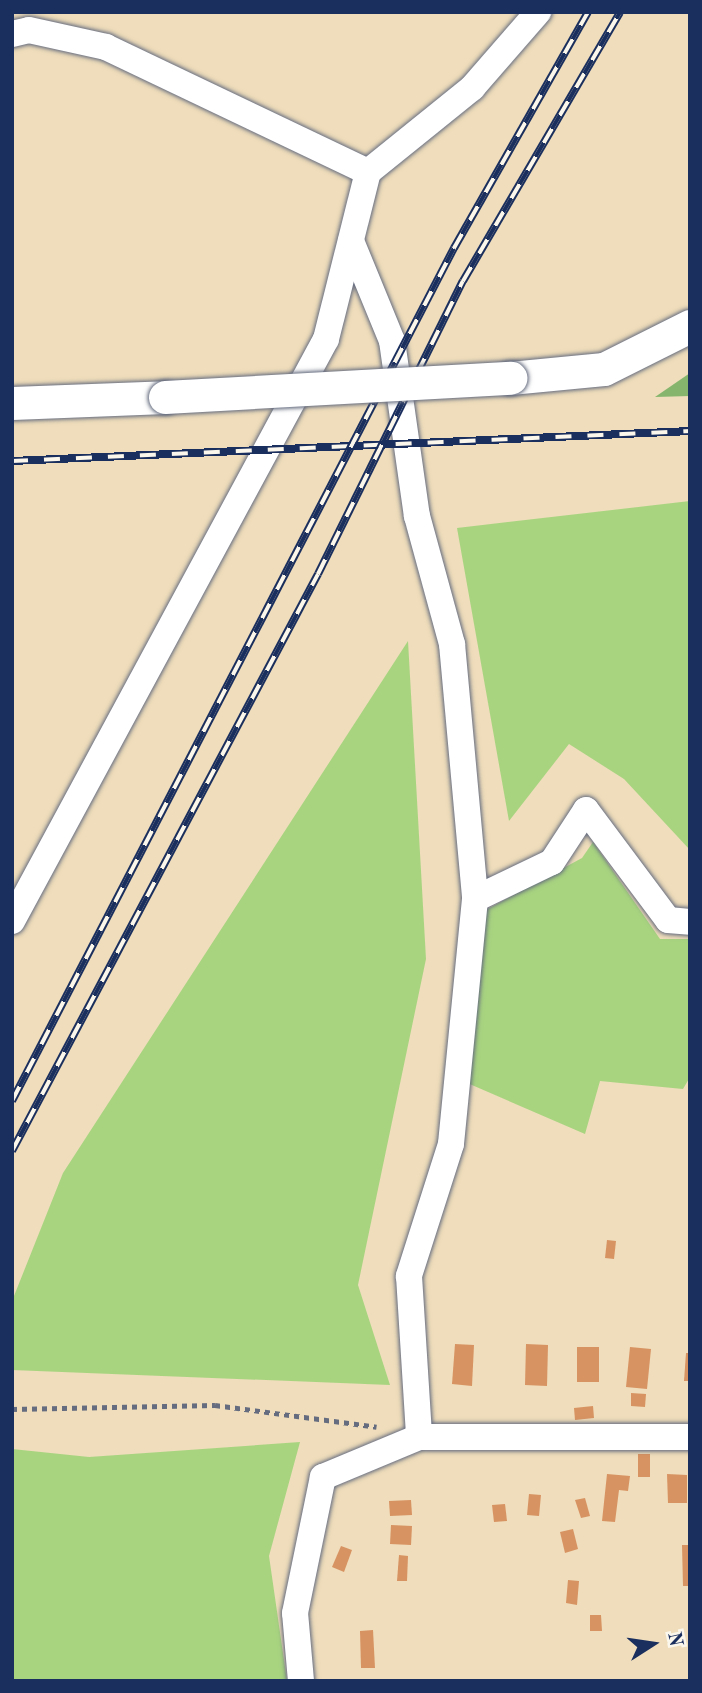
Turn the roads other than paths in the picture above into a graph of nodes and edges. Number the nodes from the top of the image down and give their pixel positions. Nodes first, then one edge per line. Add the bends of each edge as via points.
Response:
1 (538, 12) edge
2 (12, 34) edge
3 (368, 172) junction
4 (351, 241) junction
5 (690, 326) edge
6 (12, 402) edge
7 (475, 899) junction
8 (12, 921) edge
9 (690, 922) edge
10 (419, 1437) junction
11 (690, 1437) edge
12 (302, 1681) edge

1 - 3 street via 472,88
2 - 3 street via 29,30 106,47
3 - 4 street
4 - 7 street via 393,341 417,516 452,643
4 - 8 street via 326,339
5 - 6 street, bridge via 604,369 510,378
7 - 9 street via 552,862 586,810 668,920
7 - 10 street via 451,1144 409,1276
10 - 11 street
10 - 12 street via 323,1477 295,1613

